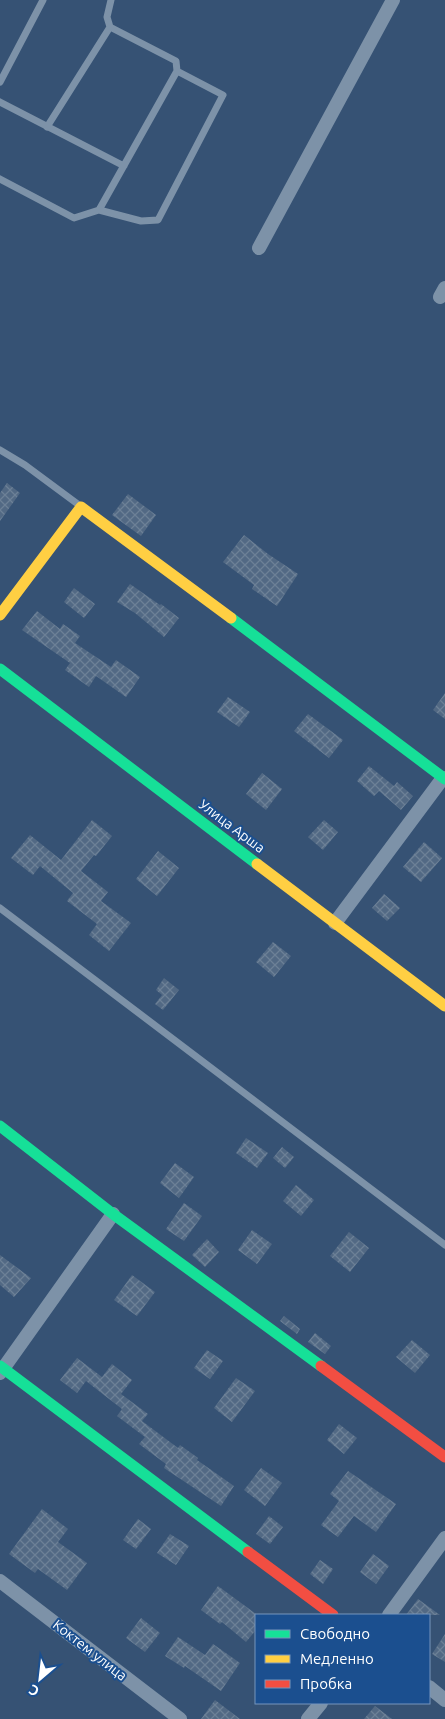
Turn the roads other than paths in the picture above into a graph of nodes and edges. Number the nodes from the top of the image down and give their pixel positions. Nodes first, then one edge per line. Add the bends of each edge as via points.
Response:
1 (43, 0) edge
2 (111, 0) edge
3 (392, 0) edge
4 (110, 27) junction
5 (177, 71) junction
6 (0, 82) edge
7 (0, 102) edge
8 (47, 127) junction
9 (124, 166) junction
10 (0, 179) edge
11 (99, 210) junction
12 (258, 248) dead end
13 (0, 450) edge
14 (82, 507) junction
15 (0, 616) edge
16 (0, 669) edge
17 (444, 778) edge
18 (0, 908) edge
19 (335, 923) junction
20 (445, 1006) edge
21 (0, 1126) edge
22 (113, 1214) junction
23 (445, 1245) edge
24 (1, 1369) edge
25 (445, 1457) edge
26 (445, 1538) edge
27 (0, 1581) edge
28 (332, 1614) edge
29 (390, 1614) edge
30 (430, 1688) edge
31 (445, 1700) edge
32 (320, 1704) edge
33 (180, 1719) edge
34 (308, 1719) edge

1 - 6 lane
2 - 4 lane via 107,17
3 - 12 street
4 - 5 lane via 176,61
4 - 8 lane
5 - 9 lane
5 - 11 lane via 223,95 158,220 141,221
7 - 8 lane
8 - 9 lane
9 - 11 lane
10 - 11 lane via 74,218
13 - 14 lane
14 - 15 street
14 - 17 street
16 - 19 street, Улица Арша
17 - 19 street
18 - 23 lane
19 - 20 street, Улица Арша
21 - 22 street
22 - 24 street
22 - 25 street
24 - 28 street
26 - 29 street
27 - 33 street, Коктем улица
30 - 31 street
32 - 34 street

